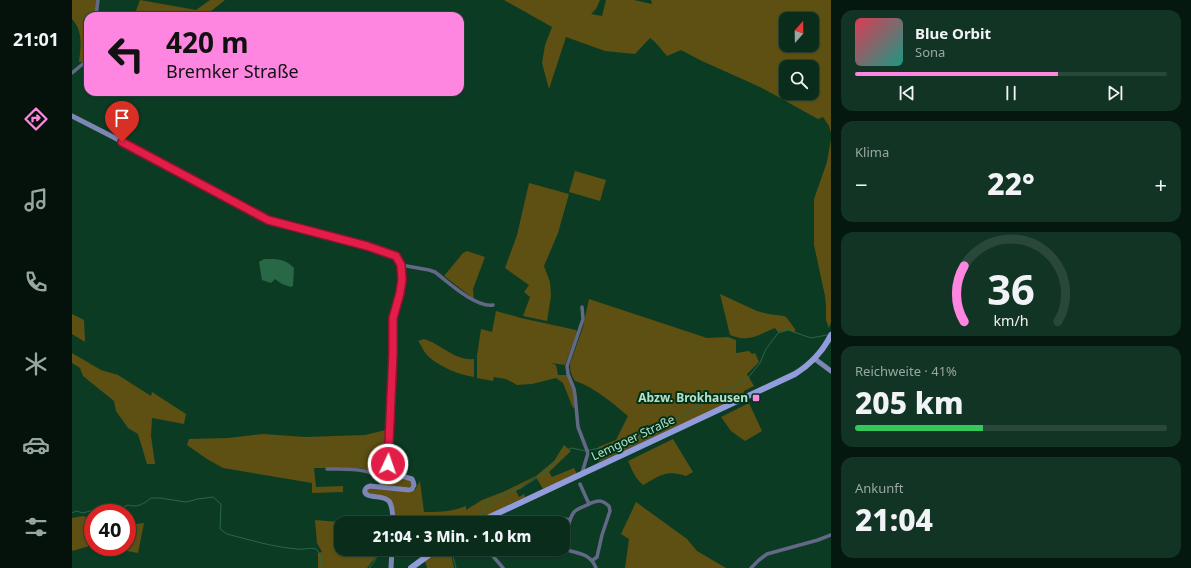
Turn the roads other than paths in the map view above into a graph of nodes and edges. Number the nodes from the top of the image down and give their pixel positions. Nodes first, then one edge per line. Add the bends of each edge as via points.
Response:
1 (98, 0) edge
2 (96, 12) edge
3 (84, 63) edge
4 (72, 73) edge
5 (72, 116) edge
6 (401, 265) junction
7 (493, 305) dead end
8 (582, 307) dead end
9 (831, 334) edge
10 (815, 359) junction
11 (831, 371) edge
12 (327, 469) dead end
13 (582, 473) junction
14 (580, 484) dead end
15 (381, 487) junction
16 (589, 504) junction
17 (392, 516) edge
18 (492, 516) edge
19 (570, 520) edge
20 (831, 535) edge
21 (570, 551) edge
22 (392, 556) edge
23 (427, 556) edge
24 (493, 556) edge
25 (593, 560) junction
26 (391, 568) edge
27 (410, 568) edge
28 (503, 568) edge
29 (596, 568) edge
30 (751, 568) edge

1 - 2 street
3 - 4 street
5 - 6 street via 268,220 367,246 396,256
6 - 7 street via 435,272 474,301
6 - 15 street via 402,280 393,318 388,468 392,473 412,479 414,486 409,490
8 - 13 street, Lemgoer Straße via 583,319 567,366 576,395 578,427 588,453
9 - 10 main road, Lemgoer Straße
10 - 11 street
10 - 13 main road, Lemgoer Straße via 786,379
12 - 15 street via 359,470 373,474 380,479
13 - 18 main road, Lemgoer Straße
14 - 16 street
15 - 17 street via 369,486 365,493 387,500
16 - 19 street via 575,512
16 - 25 street via 600,501 610,508 598,557
20 - 30 street via 770,553
21 - 25 street via 584,554
22 - 26 street
23 - 27 main road
24 - 28 street
25 - 29 street

